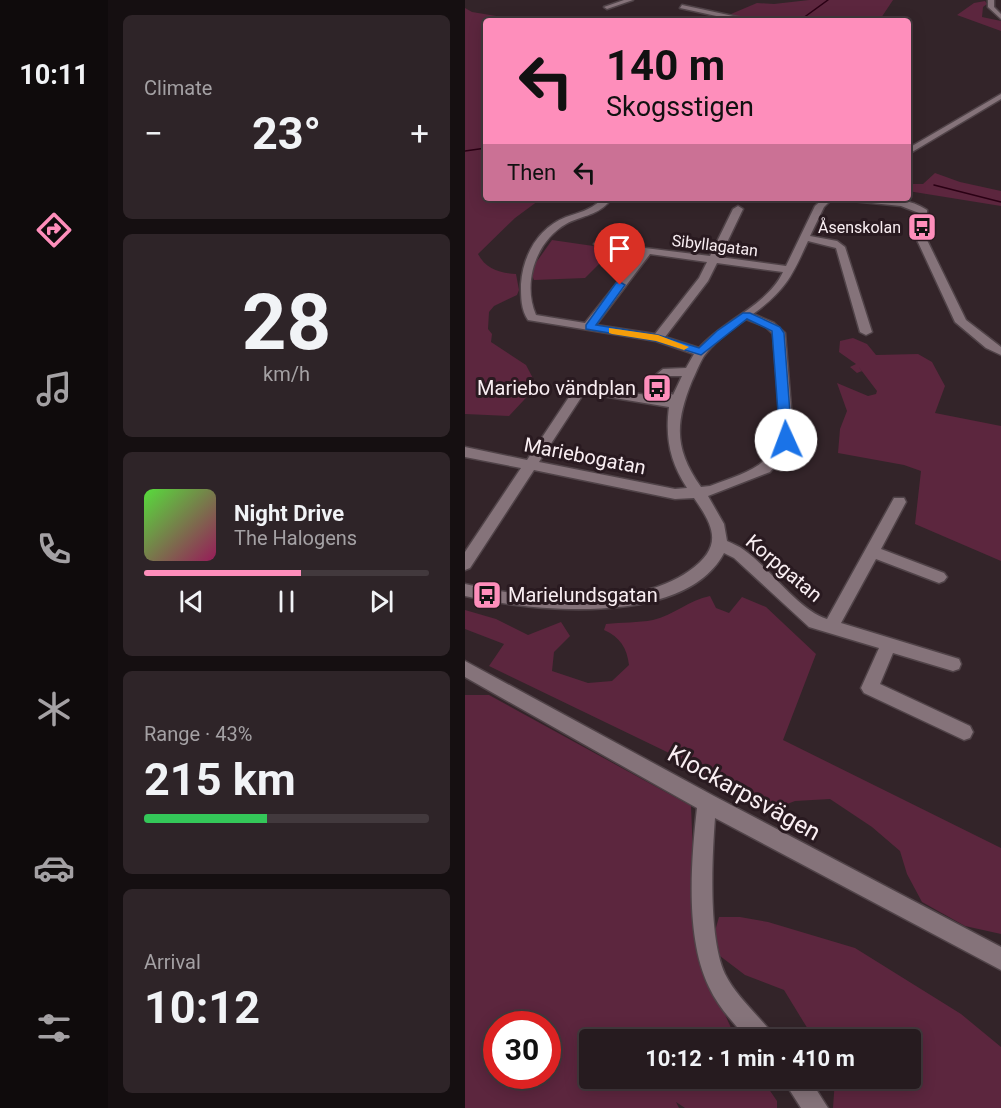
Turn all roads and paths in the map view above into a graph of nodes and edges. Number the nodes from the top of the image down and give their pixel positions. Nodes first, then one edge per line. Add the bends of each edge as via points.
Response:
1 (630, 0) edge
2 (991, 0) edge
3 (607, 7) dead end
4 (682, 7) dead end
5 (1001, 17) edge
6 (733, 18) edge
7 (1001, 96) edge
8 (911, 151) edge
9 (821, 201) edge
10 (885, 201) edge
11 (603, 203) dead end
12 (738, 209) dead end
13 (805, 238) junction
14 (599, 244) dead end
15 (647, 251) junction
16 (713, 260) junction
17 (791, 270) junction
18 (747, 315) junction
19 (589, 327) junction
20 (866, 332) dead end
21 (658, 338) junction
22 (701, 352) junction
23 (1001, 352) edge
24 (689, 372) junction
25 (676, 404) junction
26 (465, 452) edge
27 (530, 465) junction
28 (698, 494) junction
29 (899, 502) dead end
30 (720, 544) junction
31 (871, 551) junction
32 (465, 564) edge
33 (939, 577) dead end
34 (465, 590) edge
35 (831, 627) junction
36 (888, 644) junction
37 (953, 664) dead end
38 (465, 668) edge
39 (964, 732) dead end
40 (707, 803) junction
41 (1001, 959) edge
42 (754, 1029) edge
43 (802, 1089) edge
44 (816, 1108) edge

1 - 3 street
2 - 5 street via 991,7
4 - 6 street
7 - 8 street
9 - 13 street
10 - 23 street via 922,209 922,240 961,322
11 - 19 street via 560,223 537,245 525,275 527,311 532,318
12 - 16 street
13 - 17 street
13 - 20 street via 840,247
14 - 15 street, Sibyllagatan
15 - 16 street, Sibyllagatan
15 - 19 street
16 - 17 street, Sibyllagatan
16 - 21 street via 704,279
17 - 18 street via 776,291
18 - 22 street
18 - 28 street via 779,333 786,440 765,469
19 - 21 street
21 - 22 street
22 - 24 street
24 - 25 street
24 - 25 street via 667,372 656,381 657,388
25 - 27 street via 576,388
25 - 28 street via 678,461
26 - 27 street, Mariebogatan
27 - 28 street, Mariebogatan via 675,494
27 - 32 street
28 - 30 street via 719,531
29 - 31 street
30 - 34 street via 698,575 666,592 638,598 543,602
30 - 35 street, Korpgatan via 739,554 815,622
31 - 33 street
31 - 35 street
35 - 36 street, Korpgatan
36 - 37 street, Korpgatan
36 - 39 street via 870,688
38 - 40 street, Klockarpsvägen
40 - 41 street, Klockarpsvägen
40 - 42 street via 705,938 717,981
43 - 44 street

